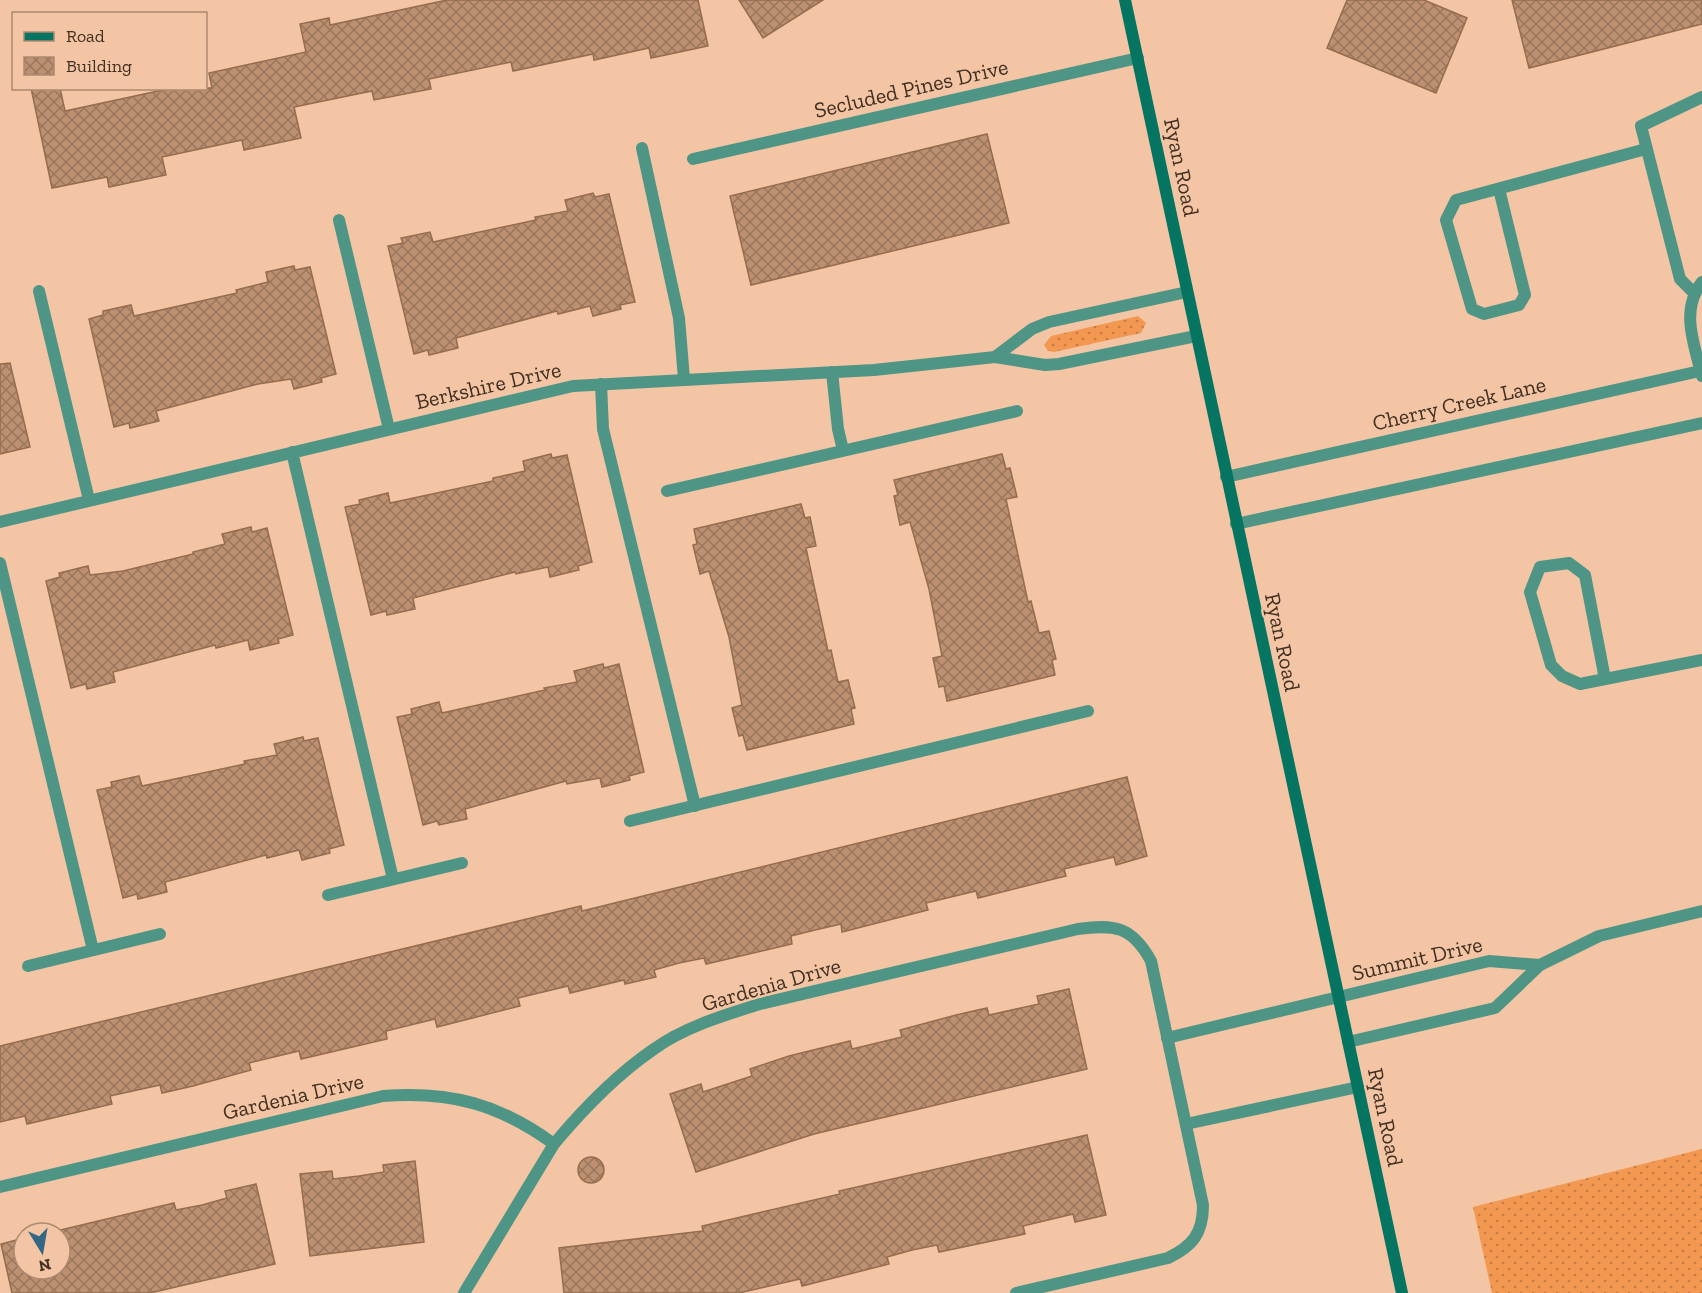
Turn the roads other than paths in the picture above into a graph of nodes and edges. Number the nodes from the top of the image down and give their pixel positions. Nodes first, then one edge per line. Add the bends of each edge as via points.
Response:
1 (1125, 0) edge
2 (1138, 58) junction
3 (1702, 98) edge
4 (642, 148) dead end
5 (1646, 149) junction
6 (693, 159) dead end
7 (1499, 189) junction
8 (339, 220) dead end
9 (1698, 287) edge
10 (39, 291) dead end
11 (1187, 292) junction
12 (1196, 336) junction
13 (995, 357) junction
14 (832, 372) junction
15 (1701, 374) edge
16 (684, 379) junction
17 (601, 384) junction
18 (1017, 411) dead end
19 (1702, 423) edge
20 (389, 429) junction
21 (843, 450) junction
22 (292, 452) junction
23 (1226, 477) junction
24 (667, 490) dead end
25 (89, 500) junction
26 (0, 522) edge
27 (1236, 524) junction
28 (0, 563) edge
29 (1702, 660) edge
30 (1605, 679) junction
31 (1088, 711) dead end
32 (695, 806) junction
33 (630, 821) dead end
34 (462, 863) dead end
35 (393, 879) junction
36 (328, 895) dead end
37 (1702, 911) edge
38 (160, 934) dead end
39 (93, 950) junction
40 (1540, 965) junction
41 (27, 966) dead end
42 (1339, 998) junction
43 (1167, 1038) junction
44 (1348, 1042) junction
45 (1358, 1087) junction
46 (1186, 1124) junction
47 (554, 1144) junction
48 (0, 1188) edge
49 (464, 1293) edge
50 (1016, 1293) edge
51 (1402, 1293) edge

1 - 2 main road, Ryan Road
2 - 6 street, Secluded Pines Drive
2 - 11 main road, Ryan Road
3 - 5 street, Cherry Creek Lane via 1641,126
4 - 16 street via 679,318
5 - 7 street
5 - 9 street, Cherry Creek Lane via 1680,279
7 - 7 street via 1456,200 1446,220 1472,309 1484,314 1519,305 1525,295
8 - 20 street
9 - 15 street, Cherry Creek Lane via 1688,314
10 - 25 street
11 - 12 main road, Ryan Road
11 - 13 street, Berkshire Drive via 1049,322 1032,329
12 - 13 street, Berkshire Drive via 1059,364
12 - 23 main road, Ryan Road
13 - 14 street, Berkshire Drive
14 - 16 street, Berkshire Drive
14 - 21 street
15 - 23 street, Cherry Creek Lane
16 - 17 street, Berkshire Drive
17 - 20 street, Berkshire Drive via 573,386
17 - 32 street via 603,429
18 - 21 street
19 - 27 street
20 - 22 street, Berkshire Drive
21 - 24 street
22 - 25 street, Berkshire Drive
22 - 35 street
23 - 27 main road, Ryan Road
25 - 26 street, Berkshire Drive
27 - 42 main road, Ryan Road
28 - 39 street
29 - 30 street
30 - 30 street via 1580,684 1562,676 1551,665 1530,592 1540,567 1569,563 1585,574
31 - 32 street
32 - 33 street
34 - 35 street
35 - 36 street
37 - 40 street via 1599,936
38 - 39 street
39 - 41 street
40 - 42 street, Summit Drive via 1489,961
40 - 44 street via 1495,1008
42 - 43 street, Summit Drive
42 - 44 main road, Ryan Road
43 - 46 street, Gardenia Drive
43 - 47 street, Gardenia Drive via 1150,960 1136,938 1113,927 1078,929 771,1001 716,1018 656,1047 578,1114
44 - 45 main road, Ryan Road
45 - 46 street
45 - 51 main road, Ryan Road
46 - 50 street, Gardenia Drive via 1203,1205 1203,1223 1190,1245 1168,1258
47 - 48 street, Gardenia Drive via 527,1124 469,1100 443,1095 383,1096
47 - 49 street

